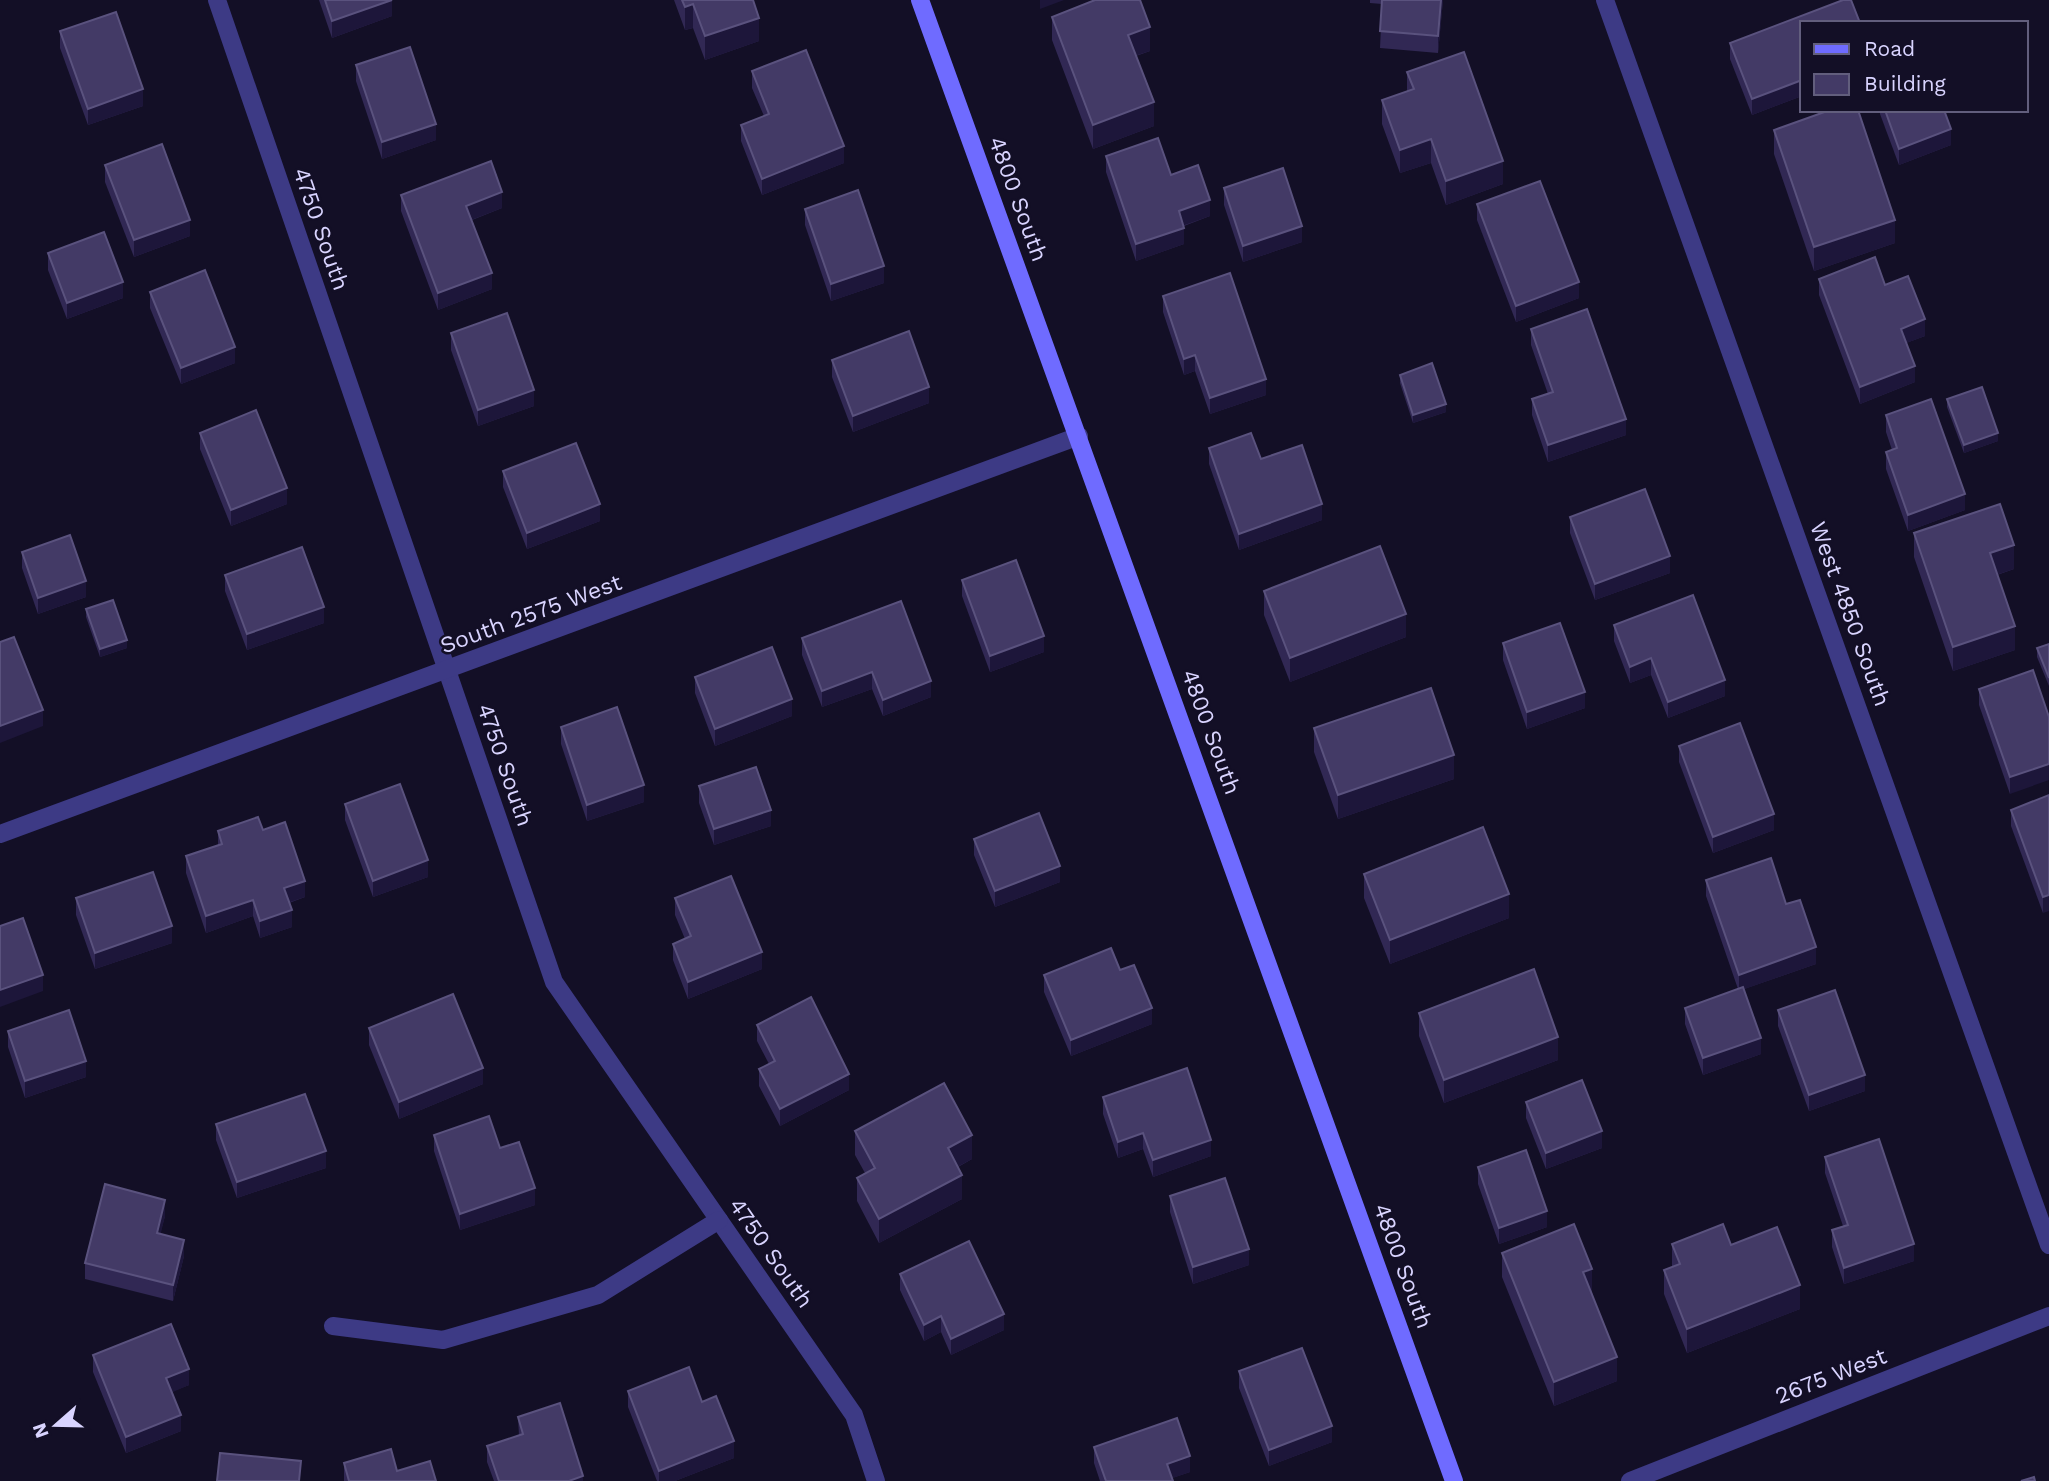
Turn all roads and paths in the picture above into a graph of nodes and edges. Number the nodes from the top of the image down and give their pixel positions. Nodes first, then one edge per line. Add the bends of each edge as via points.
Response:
1 (217, 0) edge
2 (920, 0) edge
3 (1605, 0) edge
4 (1079, 436) junction
5 (447, 671) junction
6 (0, 834) edge
7 (719, 1220) junction
8 (2049, 1245) edge
9 (2049, 1317) edge
10 (332, 1326) dead end
11 (876, 1481) edge
12 (1454, 1481) edge
13 (1630, 1481) edge

1 - 5 street, 4750 South
2 - 4 main road, 4800 South
3 - 8 street, West 4850 South
4 - 5 street, South 2575 West
4 - 12 main road, 4800 South
5 - 6 street, South 2575 West
5 - 7 street, 4750 South via 554,982
7 - 10 street via 598,1295 443,1340
7 - 11 street, 4750 South via 853,1415
9 - 13 street, 2675 West

